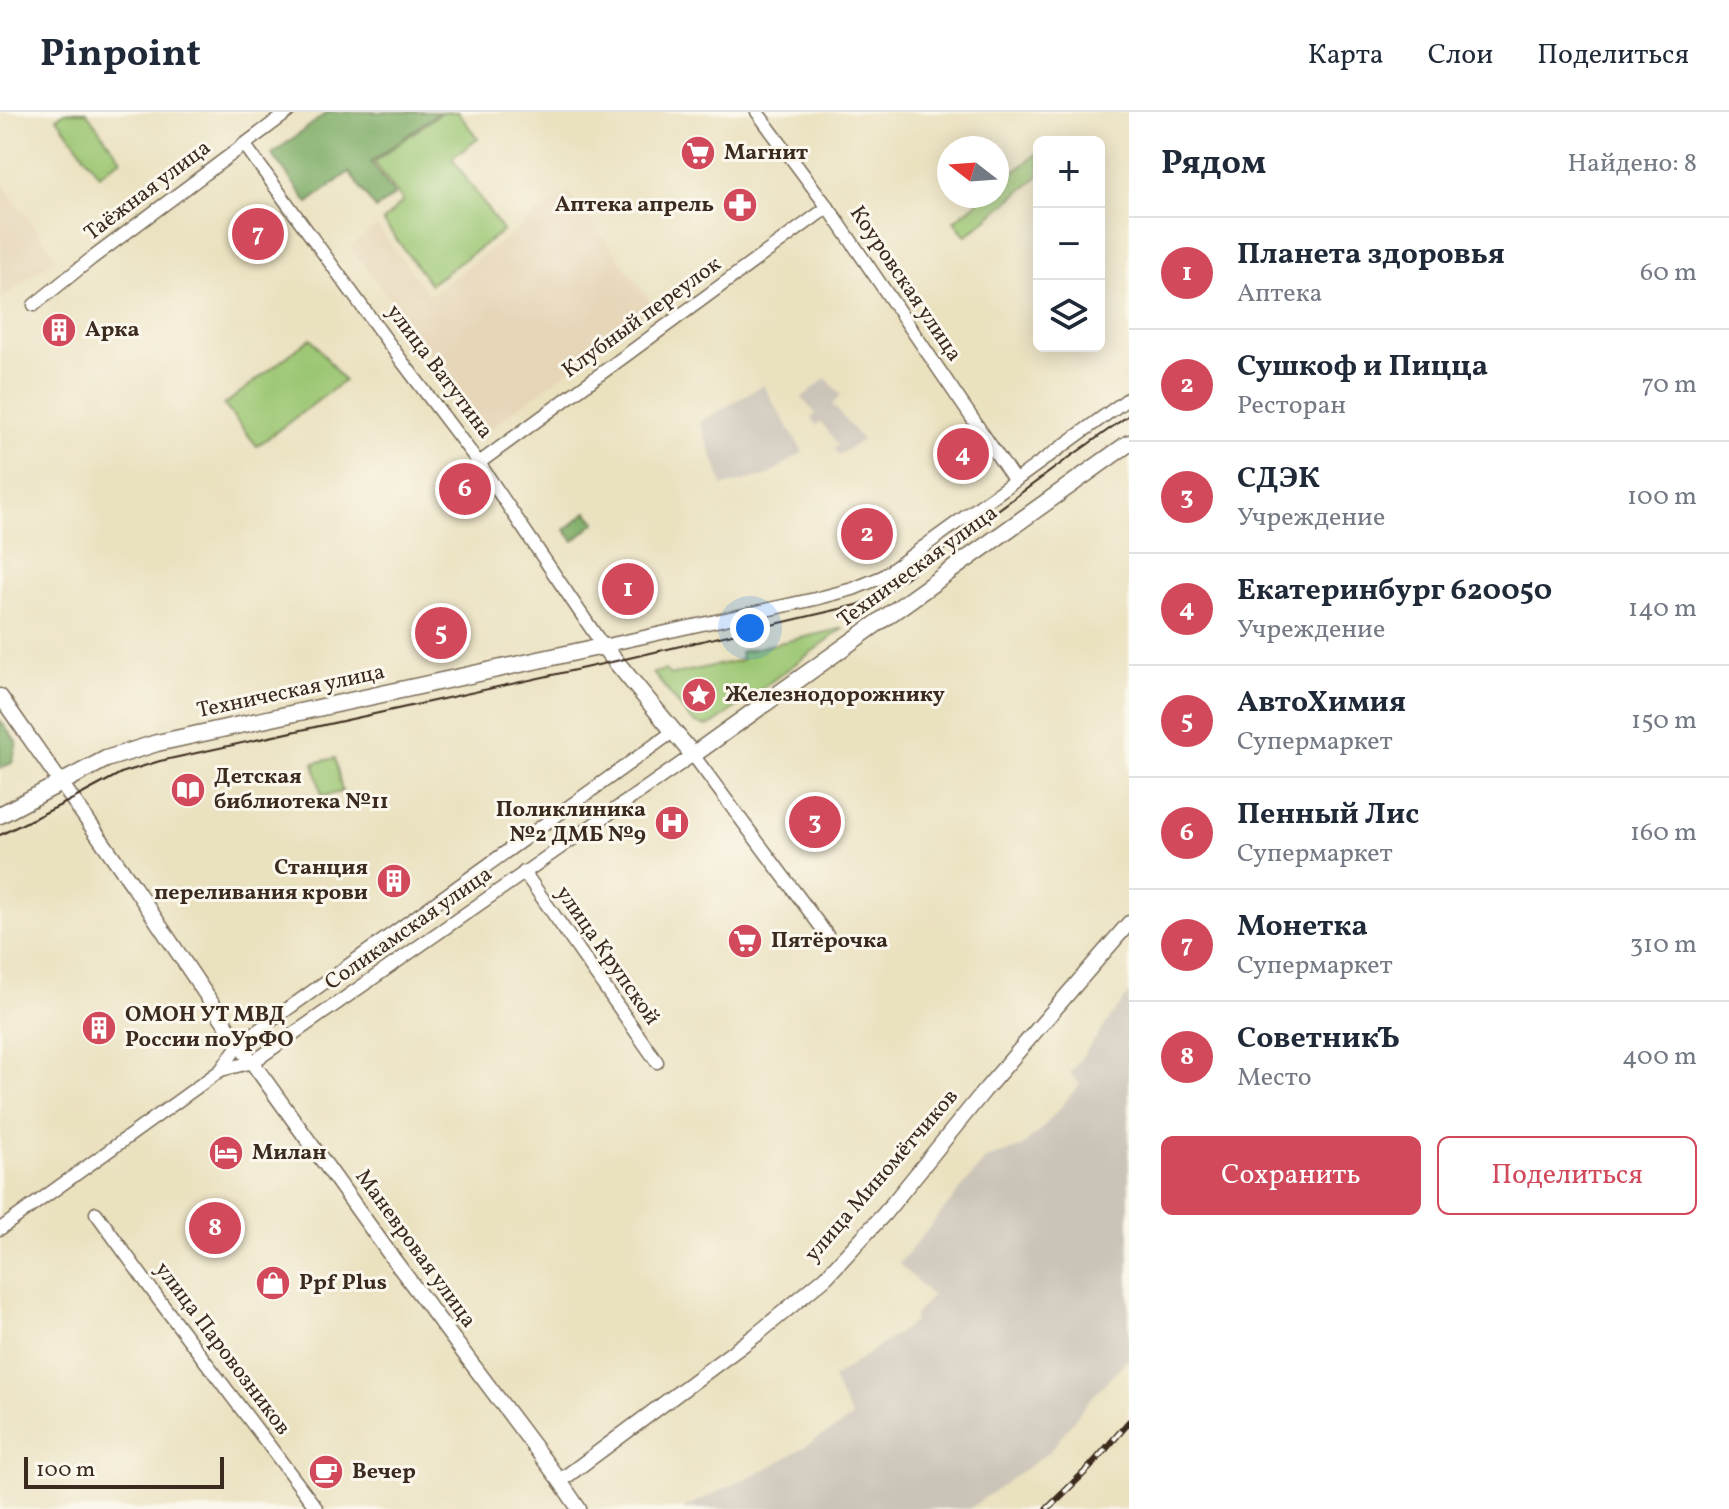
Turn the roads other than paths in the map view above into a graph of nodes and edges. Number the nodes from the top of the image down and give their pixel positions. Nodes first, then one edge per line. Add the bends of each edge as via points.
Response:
1 (288, 112) edge
2 (757, 112) edge
3 (244, 144) junction
4 (828, 207) junction
5 (34, 305) dead end
6 (1129, 398) edge
7 (1129, 443) edge
8 (479, 463) junction
9 (1015, 481) junction
10 (603, 646) junction
11 (0, 696) edge
12 (674, 731) junction
13 (693, 755) junction
14 (62, 783) junction
15 (0, 815) edge
16 (524, 872) junction
17 (1129, 923) edge
18 (827, 935) dead end
19 (239, 1044) junction
20 (253, 1062) junction
21 (657, 1062) dead end
22 (221, 1070) junction
23 (96, 1213) dead end
24 (0, 1229) edge
25 (560, 1481) junction
26 (317, 1509) edge
27 (579, 1509) edge

1 - 3 street, Таёжная улица
2 - 4 street, Коуровская улица
3 - 5 street, Таёжная улица
3 - 8 street, улица Ватутина
4 - 8 street, Клубный переулок
4 - 9 street, Коуровская улица
6 - 9 street
7 - 13 main road, Техническая улица
8 - 10 street, улица Ватутина
9 - 10 street via 882,577 853,589
10 - 12 main road, улица Ватутина
10 - 14 main road, Техническая улица via 157,743 106,759
11 - 14 street, Маневровая улица
12 - 13 main road, улица Ватутина
12 - 19 street, Соликамская улица
13 - 16 street, Соликамская улица
13 - 18 street, улица Ватутина
14 - 15 main road, Техническая улица
14 - 19 street, Маневровая улица
16 - 20 street, Соликамская улица
16 - 21 street, улица Крупской
17 - 25 street, улица Миномётчиков via 826,1277
19 - 20 street, Маневровая улица
19 - 22 street, Соликамская улица
20 - 22 street, Соликамская улица
20 - 25 street, Маневровая улица
22 - 24 street, Соликамская улица
23 - 26 street, улица Паровозников
25 - 27 street, Маневровая улица

